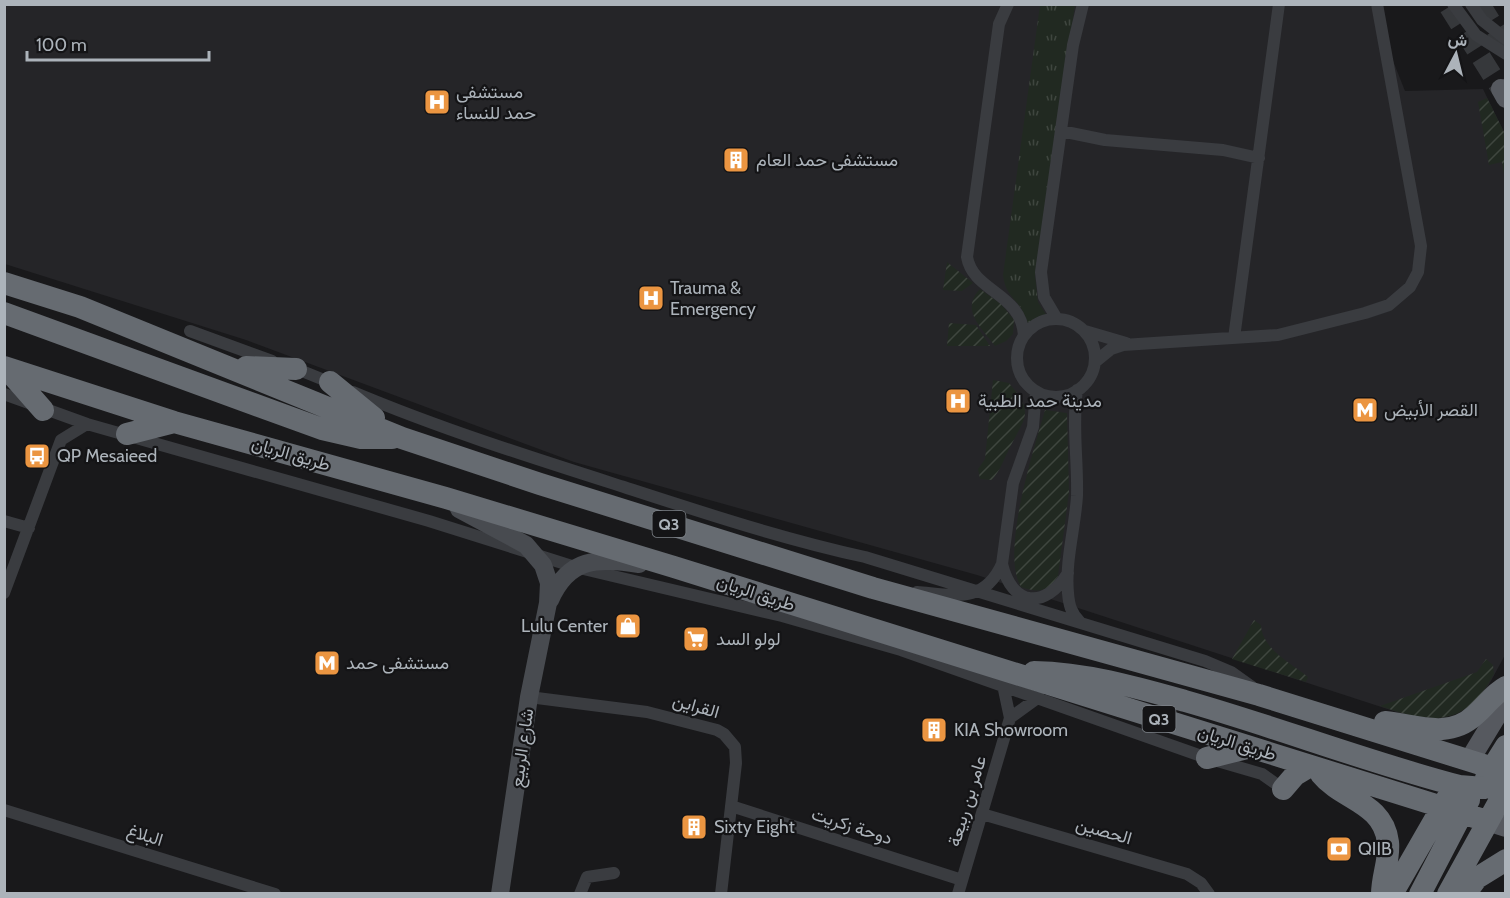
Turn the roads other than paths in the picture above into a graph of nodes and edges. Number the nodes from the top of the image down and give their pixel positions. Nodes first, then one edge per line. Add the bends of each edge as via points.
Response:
1 (1008, 4) edge
2 (1076, 4) edge
3 (1083, 4) edge
4 (1280, 4) edge
5 (1377, 4) edge
6 (1453, 4) edge
7 (1470, 4) edge
8 (1482, 20) junction
9 (1077, 21) junction
10 (1486, 39) junction
11 (1506, 39) edge
12 (1506, 52) edge
13 (1061, 131) junction
14 (1259, 158) junction
15 (4, 284) edge
16 (4, 313) edge
17 (1057, 319) junction
18 (190, 331) dead end
19 (1085, 331) junction
20 (1024, 336) junction
21 (1234, 338) junction
22 (1130, 344) junction
23 (218, 361) junction
24 (1095, 362) junction
25 (5, 367) edge
26 (296, 369) junction
27 (330, 382) junction
28 (1036, 390) junction
29 (1077, 390) junction
30 (4, 394) edge
31 (48, 412) junction
32 (174, 422) junction
33 (87, 424) junction
34 (127, 434) junction
35 (402, 438) junction
36 (61, 440) junction
37 (447, 498) junction
38 (4, 521) edge
39 (28, 528) junction
40 (536, 556) junction
41 (1002, 564) junction
42 (575, 567) junction
43 (674, 567) junction
44 (1068, 573) junction
45 (873, 588) junction
46 (979, 591) junction
47 (4, 593) edge
48 (548, 603) junction
49 (1081, 623) junction
50 (1006, 678) junction
51 (1506, 687) edge
52 (1259, 695) junction
53 (529, 697) junction
54 (1039, 698) junction
55 (1506, 700) edge
56 (1010, 718) junction
57 (1347, 723) junction
58 (1506, 746) edge
59 (1251, 748) junction
60 (1208, 758) junction
61 (1313, 767) junction
62 (1283, 789) joint
63 (1482, 789) edge
64 (731, 806) junction
65 (4, 810) edge
66 (982, 814) junction
67 (1496, 824) edge
68 (1506, 860) edge
69 (614, 873) dead end
70 (962, 880) junction
71 (275, 894) edge
72 (500, 894) edge
73 (580, 894) edge
74 (721, 894) edge
75 (958, 894) edge
76 (1209, 894) edge
77 (1382, 894) edge
78 (1392, 894) edge
79 (1420, 894) edge
80 (1448, 894) edge
81 (1465, 894) edge

1 - 20 street via 999,24 968,257 974,274 1017,310
2 - 9 street
3 - 9 street
4 - 14 street
5 - 21 street via 1420,246 1418,272 1404,294 1373,311 1295,332
6 - 10 street
7 - 8 street
8 - 10 street
8 - 11 street
9 - 13 street
10 - 12 street
13 - 14 street via 1105,140 1201,150 1222,157
13 - 17 street via 1041,272 1044,297
14 - 21 street
15 - 23 highway, Q3 via 80,307
16 - 35 highway via 322,429 361,438
17 - 19 street via 1072,322
17 - 20 street via 1042,321
18 - 26 street
19 - 22 street
19 - 24 street via 1093,346
20 - 28 street via 1018,350 1018,365 1024,380
21 - 22 street
22 - 24 street via 1110,349
23 - 26 highway
23 - 35 highway, Q3
24 - 29 street via 1089,378
25 - 31 highway
25 - 32 highway, طريق الريان / Q3
26 - 27 street
27 - 35 highway
27 - 46 street via 388,407 559,466 811,545
28 - 29 street via 1057,396
28 - 41 street via 1033,427 1015,475
29 - 44 street via 1077,499
30 - 31 street, طريق الريان
31 - 33 street, طريق الريان
31 - 36 street
32 - 34 highway
32 - 37 highway, طريق الريان / Q3
33 - 34 street, طريق الريان
33 - 36 street
34 - 40 street, طريق الريان
35 - 45 highway, Q3
36 - 39 street
37 - 40 street, شارع الربيع via 460,510 515,537
37 - 43 highway, طريق الريان / Q3
38 - 39 street
39 - 47 street
40 - 42 street, طريق الريان
40 - 48 street, شارع الربيع via 548,576
41 - 44 street via 1012,589 1030,598 1048,596
41 - 46 street via 992,583
42 - 43 street via 601,560
42 - 48 street, شارع الربيع
42 - 50 street, طريق الريان via 782,616
43 - 50 highway, طريق الريان / Q3
44 - 49 street via 1070,607
45 - 46 street via 959,595
45 - 52 highway, Q3
46 - 49 street
48 - 53 street, شارع الربيع
49 - 52 street via 1219,666
50 - 54 street, طريق الريان
50 - 56 street, عامر بن ربيعة
50 - 59 highway, طريق الريان / Q3
50 - 63 highway via 1050,672 1112,681
51 - 57 highway via 1470,719 1450,729
52 - 57 highway, Q3
53 - 64 street, القراين via 663,716 724,734 737,755
53 - 72 street, شارع الربيع
54 - 56 street
54 - 60 street, طريق الريان
55 - 63 main road
56 - 66 street, عامر بن ربيعة
57 - 63 highway, Q3
58 - 63 highway
59 - 60 highway
59 - 61 highway, طريق الريان / Q3
60 - 62 street, طريق الريان via 1262,774
61 - 62 highway via 1295,776
61 - 63 highway, طريق الريان / Q3
61 - 77 highway via 1333,787 1362,802 1381,822 1388,851
63 - 67 highway
63 - 78 highway
63 - 79 highway
64 - 70 street, دوحة زكريت
64 - 74 street, القراين
65 - 71 street, البلاغ
66 - 70 street, عامر بن ربيعة
66 - 76 street, الحصين via 1187,874
67 - 80 highway
68 - 81 highway via 1477,878
69 - 73 street via 587,877
70 - 75 street, عامر بن ربيعة

